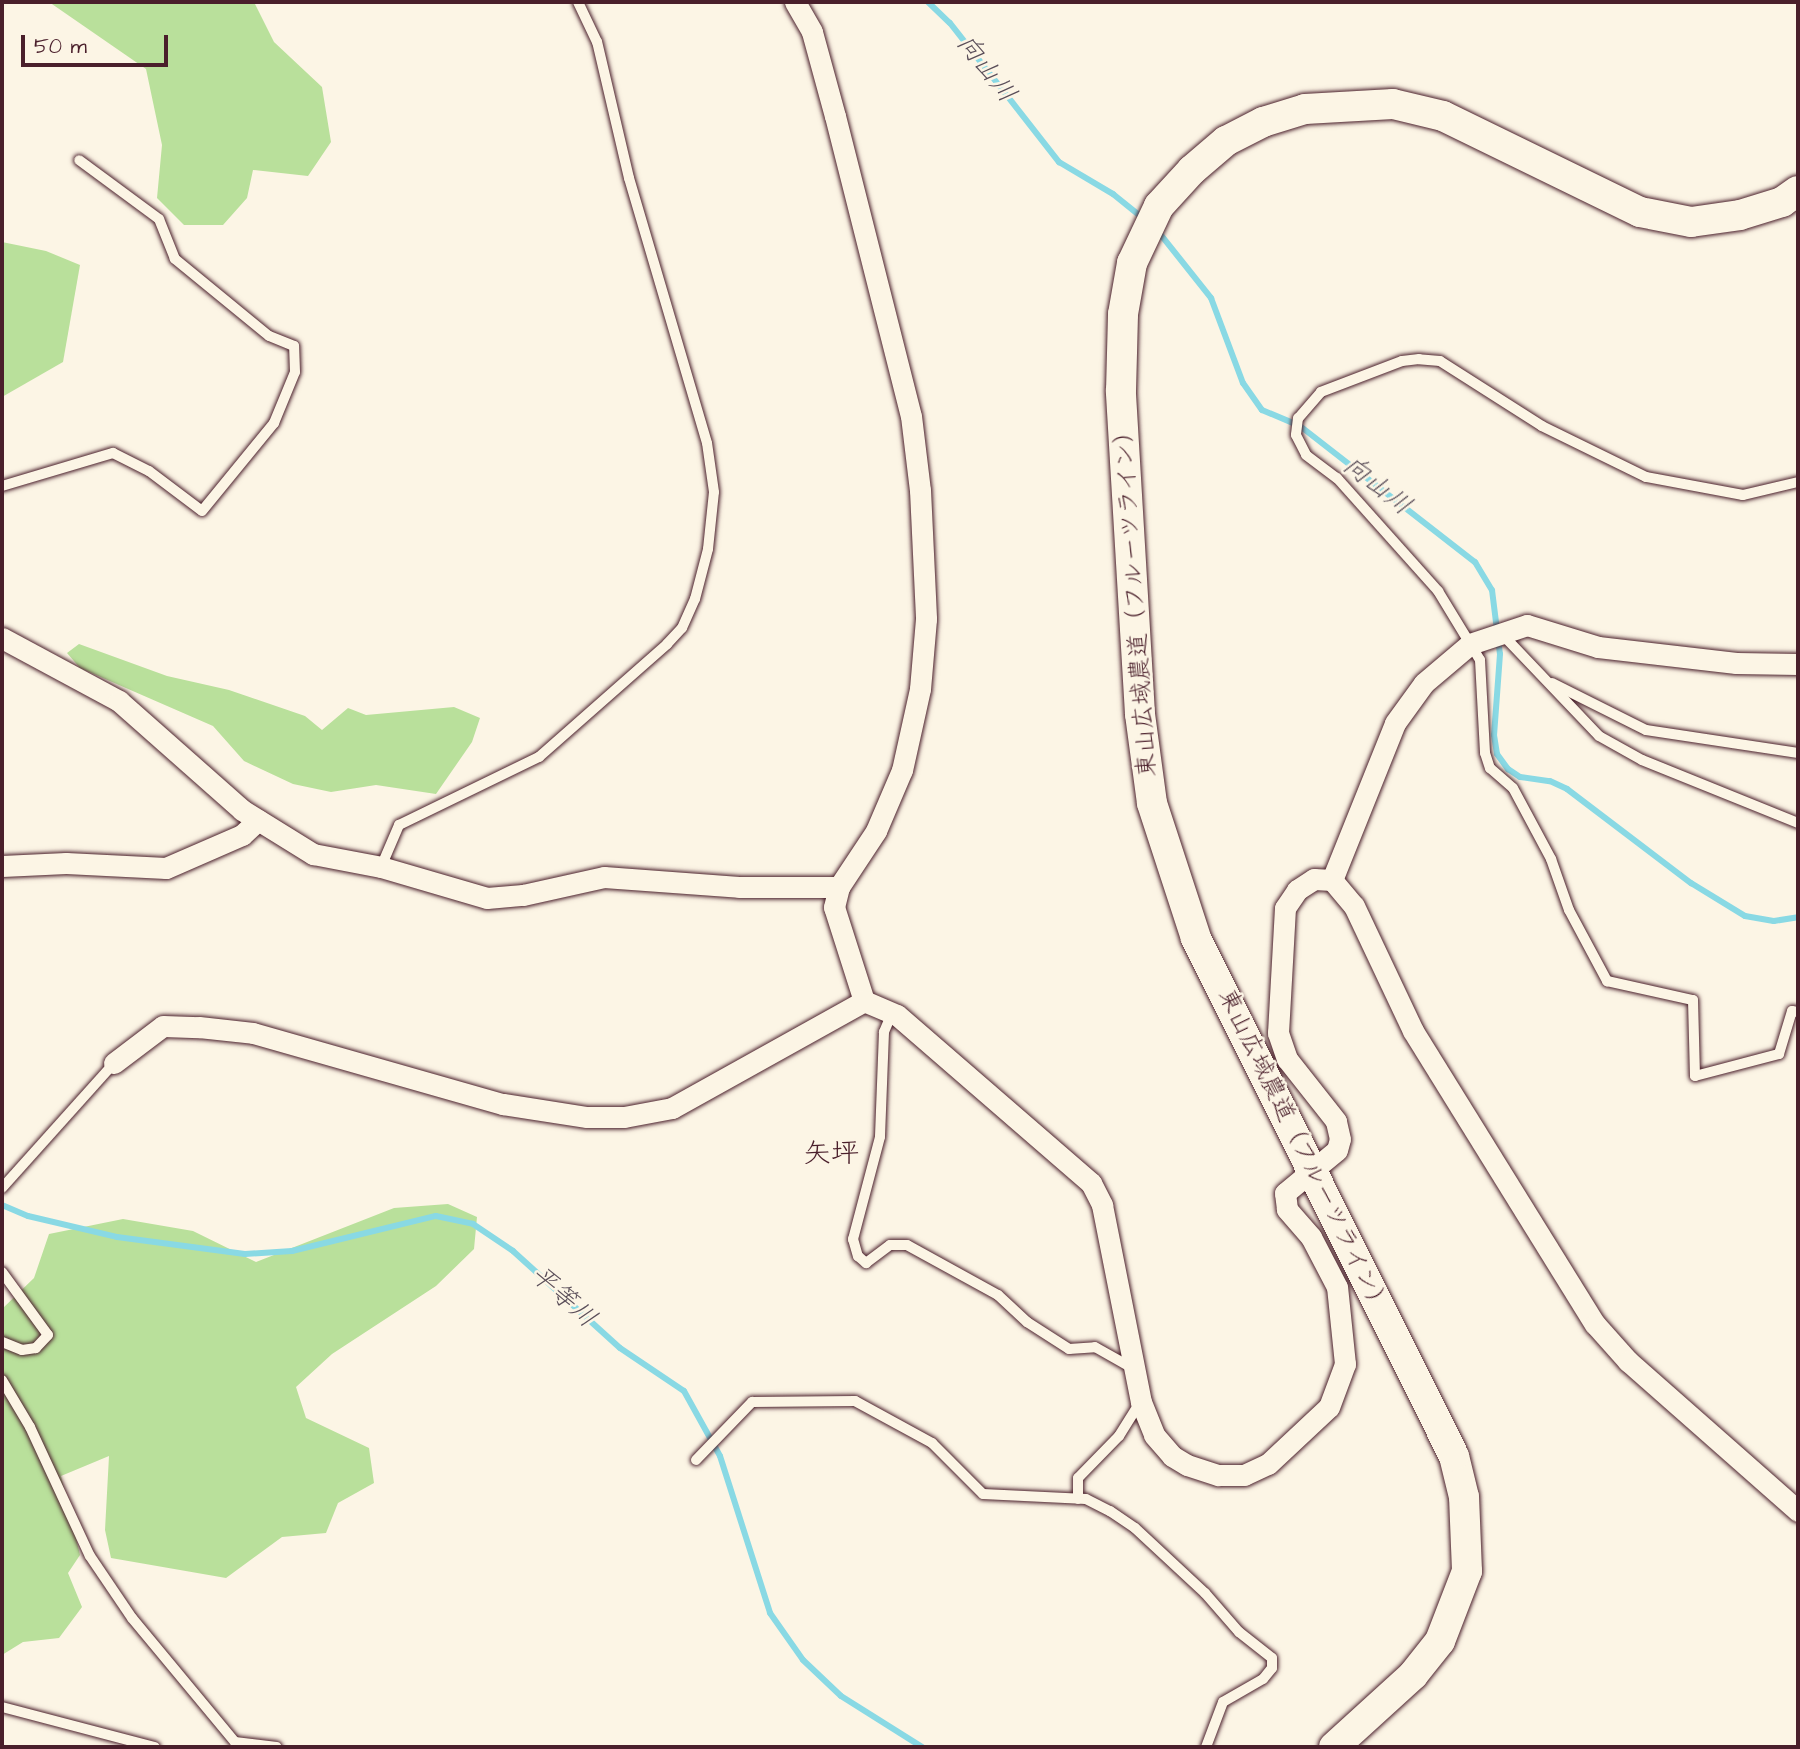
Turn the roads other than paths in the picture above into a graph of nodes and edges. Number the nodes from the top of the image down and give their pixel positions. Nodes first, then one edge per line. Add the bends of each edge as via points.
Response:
1 (578, 2) edge
2 (795, 2) edge
3 (79, 160) dead end
4 (1798, 191) edge
5 (1798, 482) edge
6 (2, 486) edge
7 (1499, 631) junction
8 (2, 638) edge
9 (1470, 644) junction
10 (1798, 664) edge
11 (1541, 676) junction
12 (1798, 752) edge
13 (258, 820) junction
14 (1798, 823) edge
15 (2, 866) edge
16 (381, 867) junction
17 (1332, 880) junction
18 (839, 887) junction
19 (864, 1001) junction
20 (891, 1013) junction
21 (1798, 1013) edge
22 (114, 1063) joint
23 (1313, 1169) junction
24 (2, 1188) edge
25 (2, 1272) edge
26 (2, 1342) edge
27 (1136, 1371) junction
28 (2, 1380) edge
29 (1141, 1402) junction
30 (699, 1456) dead end
31 (1078, 1499) junction
32 (1798, 1511) edge
33 (2, 1707) edge
34 (230, 1744) edge
35 (155, 1747) edge
36 (277, 1747) edge
37 (1206, 1747) edge
38 (1334, 1747) edge

1 - 16 lane via 597,42 629,178 707,443 714,492 708,549 695,599 682,628 667,644 539,757 399,825
2 - 18 street via 812,32 835,116 911,416 920,490 926,619 920,689 902,770 876,831
3 - 6 lane via 159,219 175,259 269,336 294,346 295,372 274,423 202,511 149,471 113,453
4 - 23 street, 東山広域農道（フルーツライン） via 1782,202 1691,222 1640,212 1443,116 1393,104 1352,104 1305,109 1263,122 1226,141 1159,206 1138,246 1123,314 1121,391 1140,714 1152,803 1196,938
5 - 9 lane via 1743,495 1646,477 1542,426 1440,361 1402,361 1321,392 1298,418 1298,444 1337,478 1438,591
7 - 9 street
7 - 10 street via 1527,625 1598,647 1736,663
7 - 11 lane
8 - 13 street via 120,701
9 - 17 street via 1424,683 1395,723
9 - 21 lane via 1480,660 1488,761 1513,788 1607,981 1693,1000 1695,1076 1779,1054 1791,1011
11 - 12 lane via 1646,730
11 - 14 lane via 1599,736 1642,760
13 - 15 street via 242,835 166,868 66,863
13 - 16 street via 313,854
16 - 18 street via 487,898 604,877 739,887
17 - 23 street via 1314,879 1297,890 1285,908 1280,933 1278,1032 1287,1059 1336,1121 1340,1139 1337,1150
17 - 32 street via 1354,906 1413,1031 1595,1324 1628,1361
18 - 19 street via 834,907
19 - 20 street
19 - 22 street via 672,1108 624,1117 587,1117 503,1104 253,1033 199,1027 163,1027
20 - 27 street via 1091,1183 1102,1205
20 - 27 lane via 884,1032 880,1137 853,1239 858,1256 866,1264 890,1245 907,1245 998,1295 1027,1322 1069,1349 1095,1347
22 - 24 lane
23 - 29 street via 1284,1193 1287,1209 1311,1237 1337,1287 1345,1364 1329,1408 1268,1464 1244,1475 1218,1475 1172,1456 1154,1435
23 - 38 street, 東山広域農道（フルーツライン） via 1454,1456 1469,1535 1468,1572 1440,1641 1413,1675
25 - 26 lane via 48,1335 36,1349 22,1350
27 - 29 street
28 - 34 lane via 30,1427 90,1556
29 - 31 lane via 1119,1436 1078,1478
30 - 31 lane via 752,1402 855,1401 932,1443 983,1494
31 - 37 lane via 1086,1499 1135,1528 1205,1593 1239,1632 1272,1658 1272,1668 1263,1678 1223,1702
33 - 35 lane
34 - 36 lane

